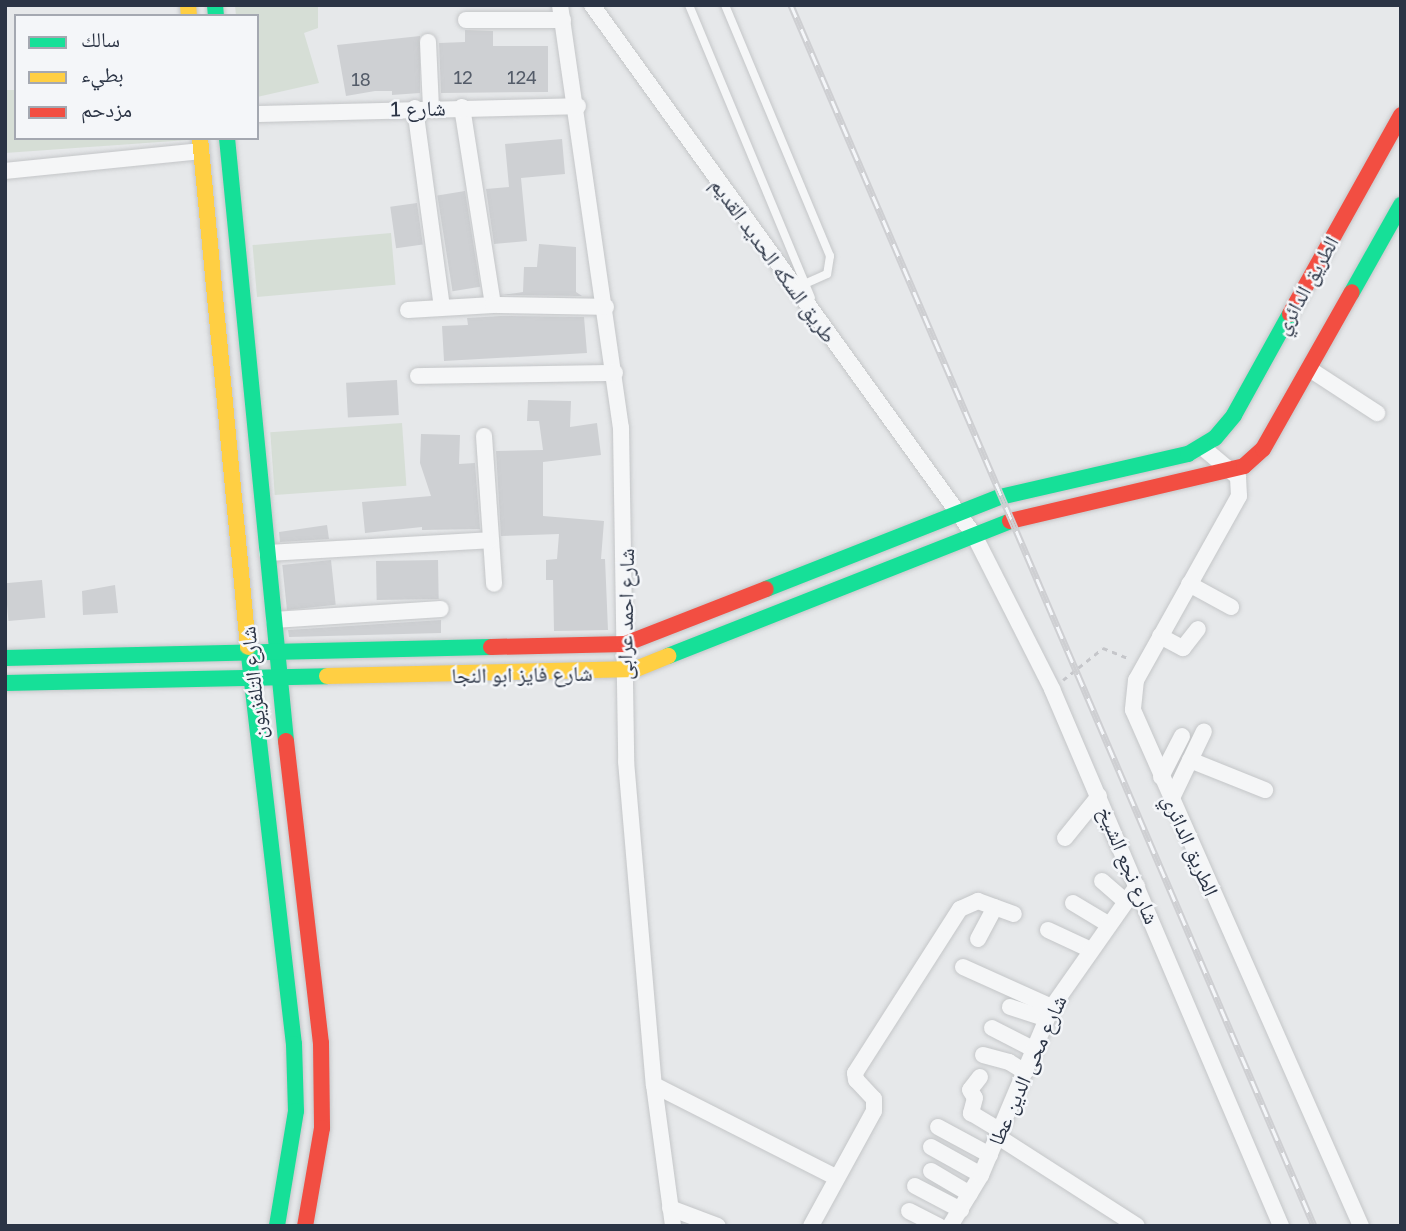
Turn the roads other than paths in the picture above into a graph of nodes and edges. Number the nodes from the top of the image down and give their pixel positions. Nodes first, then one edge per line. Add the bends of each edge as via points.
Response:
1 (592, 5) edge
2 (689, 5) edge
3 (725, 5) edge
4 (561, 12) edge
5 (466, 20) dead end
6 (428, 42) dead end
7 (578, 106) junction
8 (462, 107) junction
9 (423, 108) junction
10 (259, 114) edge
11 (1401, 115) edge
12 (228, 140) edge
13 (201, 145) edge
14 (5, 171) edge
15 (1401, 206) edge
16 (805, 284) junction
17 (493, 305) junction
18 (442, 307) junction
19 (606, 307) junction
20 (408, 310) dead end
21 (824, 330) junction
22 (1311, 370) junction
23 (615, 373) junction
24 (418, 376) dead end
25 (1377, 413) dead end
26 (484, 436) dead end
27 (1202, 447) junction
28 (1232, 470) junction
29 (961, 511) junction
30 (974, 535) junction
31 (490, 540) junction
32 (267, 553) junction
33 (494, 584) dead end
34 (1189, 584) junction
35 (1231, 607) dead end
36 (441, 609) dead end
37 (274, 620) junction
38 (1198, 629) dead end
39 (1160, 636) junction
40 (625, 644) junction
41 (249, 653) junction
42 (277, 653) junction
43 (5, 659) edge
44 (623, 671) junction
45 (251, 679) junction
46 (279, 679) junction
47 (5, 683) edge
48 (1204, 731) dead end
49 (1182, 736) dead end
50 (1190, 760) junction
51 (1161, 777) junction
52 (1265, 790) dead end
53 (1099, 796) junction
54 (1171, 800) junction
55 (1065, 838) dead end
56 (1102, 881) dead end
57 (1137, 886) junction
58 (1125, 901) junction
59 (1073, 903) dead end
60 (995, 907) junction
61 (1014, 914) dead end
62 (1108, 924) junction
63 (1048, 930) dead end
64 (978, 939) dead end
65 (1089, 948) junction
66 (963, 967) dead end
67 (1010, 1007) dead end
68 (1049, 1013) junction
69 (992, 1028) dead end
70 (1035, 1050) junction
71 (983, 1055) dead end
72 (1026, 1072) junction
73 (980, 1077) dead end
74 (654, 1085) junction
75 (954, 1103) dead end
76 (970, 1110) junction
77 (938, 1127) dead end
78 (998, 1133) junction
79 (931, 1147) dead end
80 (990, 1155) junction
81 (931, 1171) dead end
82 (981, 1175) junction
83 (837, 1178) junction
84 (915, 1186) dead end
85 (970, 1194) junction
86 (670, 1208) junction
87 (961, 1210) junction
88 (909, 1211) dead end
89 (277, 1226) edge
90 (305, 1226) edge
91 (673, 1226) edge
92 (718, 1226) edge
93 (811, 1226) edge
94 (939, 1226) edge
95 (950, 1226) edge
96 (1137, 1226) edge
97 (1281, 1226) edge
98 (1361, 1226) edge

1 - 21 street, طريق السكه الحديد القديم
2 - 16 lane
3 - 16 lane via 830,256 827,274
4 - 5 street
4 - 7 street, شارع احمد عرابى
6 - 9 street
7 - 8 street, شارع 1
7 - 19 street, شارع احمد عرابى
8 - 9 street, شارع 1
8 - 17 street
9 - 10 street, شارع 1
9 - 18 street
11 - 27 main road, الطريق الدائري via 1234,415
12 - 32 main road, شارع التلفزيون
13 - 14 street
13 - 41 main road, شارع التلفزيون
15 - 22 main road
16 - 21 lane
17 - 18 street
17 - 19 street
18 - 20 street
19 - 23 street, شارع احمد عرابى
21 - 29 street, طريق السكه الحديد القديم
22 - 25 street
22 - 28 main road via 1263,449
23 - 24 street
23 - 40 street, شارع احمد عرابى via 624,483
26 - 31 street
27 - 28 street
27 - 29 main road, شارع فايز ابو النجا
28 - 30 main road, شارع فايز ابو النجا via 1010,521
28 - 34 street, الطريق الدائري via 1241,487 1239,496
29 - 30 street, شارع نجع الشيخ
29 - 40 main road, شارع فايز ابو النجا
30 - 44 main road, شارع فايز ابو النجا via 660,661
30 - 53 street, شارع نجع الشيخ via 1052,689
31 - 32 street
31 - 33 street
32 - 37 main road, شارع التلفزيون
34 - 35 street
34 - 39 street, الطريق الدائري
36 - 37 street
37 - 42 main road, شارع التلفزيون
38 - 39 street via 1183,648
39 - 51 street, الطريق الدائري via 1136,680 1133,710
40 - 42 main road, شارع فايز ابو النجا
40 - 44 street, شارع احمد عرابى
41 - 42 main road, شارع فايز ابو النجا
41 - 43 main road, شارع فايز ابو النجا
41 - 45 main road, شارع التلفزيون
42 - 46 main road, شارع التلفزيون
44 - 46 main road, شارع فايز ابو النجا
44 - 74 street, شارع احمد عرابى via 632,849
45 - 46 main road, شارع فايز ابو النجا
45 - 47 main road, شارع فايز ابو النجا
45 - 89 main road, شارع التلفزيون via 295,1044 293,1137
46 - 90 main road, شارع التلفزيون via 321,1043 322,1128
48 - 50 street
49 - 51 street
50 - 52 street
50 - 54 street
51 - 54 street, الطريق الدائري
53 - 55 street
53 - 57 street, شارع نجع الشيخ
54 - 98 street, الطريق الدائري
56 - 58 street
57 - 58 street, شارع محى الدين عطا
57 - 97 street, شارع نجع الشيخ
58 - 62 street, شارع محى الدين عطا
59 - 62 street
60 - 61 street
60 - 64 street
60 - 83 street via 978,901 960,909 855,1073 875,1105
62 - 65 street, شارع محى الدين عطا
63 - 65 street
65 - 68 street, شارع محى الدين عطا
66 - 68 street via 975,979
67 - 68 street
68 - 70 street, شارع محى الدين عطا
69 - 70 street
70 - 72 street, شارع محى الدين عطا
71 - 72 street
72 - 78 street, شارع محى الدين عطا
73 - 76 street via 970,1090 975,1100
74 - 83 street
74 - 86 street, شارع احمد عرابى
75 - 76 street
76 - 78 street
77 - 80 street
78 - 80 street, شارع محى الدين عطا
78 - 96 street
79 - 82 street
80 - 82 street, شارع محى الدين عطا
81 - 85 street
82 - 85 street, شارع محى الدين عطا
83 - 93 street
84 - 87 street
85 - 87 street, شارع محى الدين عطا
86 - 91 street, شارع احمد عرابى
86 - 92 street
87 - 95 street, شارع محى الدين عطا
88 - 94 street

